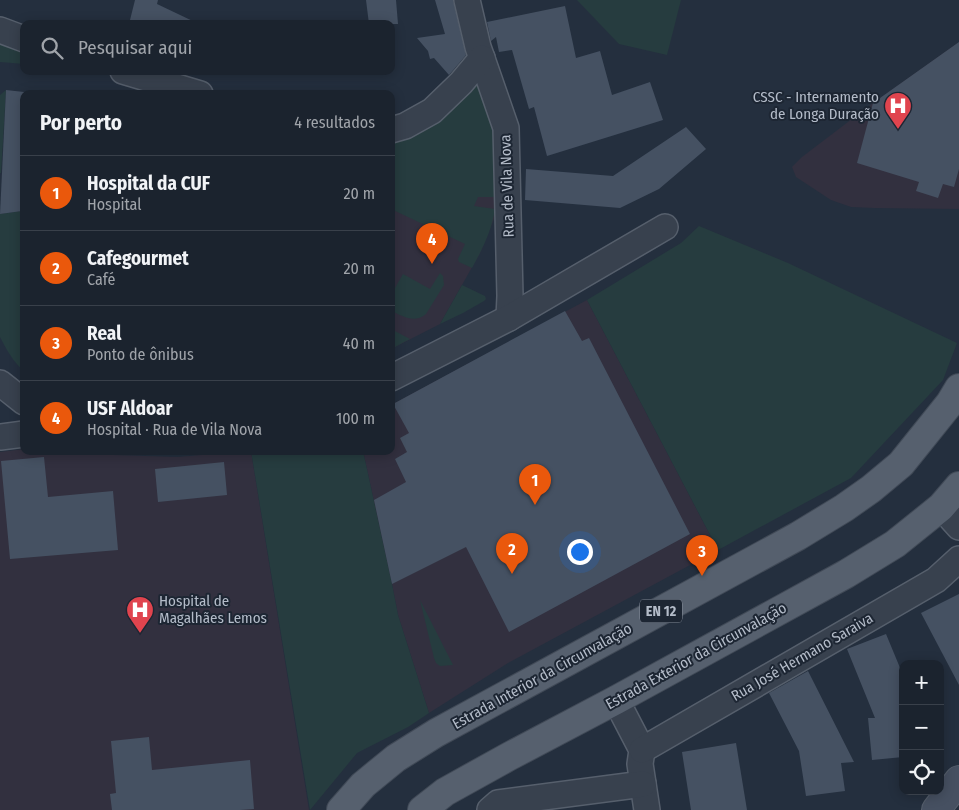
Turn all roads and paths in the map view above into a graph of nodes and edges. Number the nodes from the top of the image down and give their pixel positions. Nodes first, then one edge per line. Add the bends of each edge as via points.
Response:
1 (467, 0) edge
2 (0, 30) edge
3 (20, 38) edge
4 (482, 58) junction
5 (137, 75) edge
6 (187, 90) edge
7 (395, 129) edge
8 (665, 227) dead end
9 (509, 318) junction
10 (395, 376) edge
11 (0, 384) edge
12 (959, 388) edge
13 (20, 399) edge
14 (20, 434) edge
15 (0, 436) edge
16 (959, 486) edge
17 (941, 507) junction
18 (959, 527) edge
19 (959, 559) edge
20 (616, 700) junction
21 (642, 750) junction
22 (959, 780) edge
23 (643, 784) junction
24 (341, 810) edge
25 (422, 810) edge
26 (490, 810) edge
27 (646, 810) edge
28 (936, 810) edge

1 - 4 street, Rua de Vila Nova
2 - 3 street
4 - 7 street via 432,112
4 - 9 street, Rua de Vila Nova via 506,128
5 - 6 street
8 - 9 street
9 - 10 street
11 - 13 street
12 - 24 main road, Estrada Interior da Circunvalação / EN 12 via 901,464 844,508 436,733 376,774
14 - 15 street
16 - 17 main road, Estrada Exterior da Circunvalação
17 - 18 street
17 - 20 main road, Estrada Exterior da Circunvalação via 895,544 846,574
19 - 21 street, Rua José Hermano Saraiva via 936,580
20 - 21 street
20 - 25 main road, Estrada Exterior da Circunvalação via 445,792
21 - 23 street
22 - 28 street
23 - 26 street via 498,803
23 - 27 street

